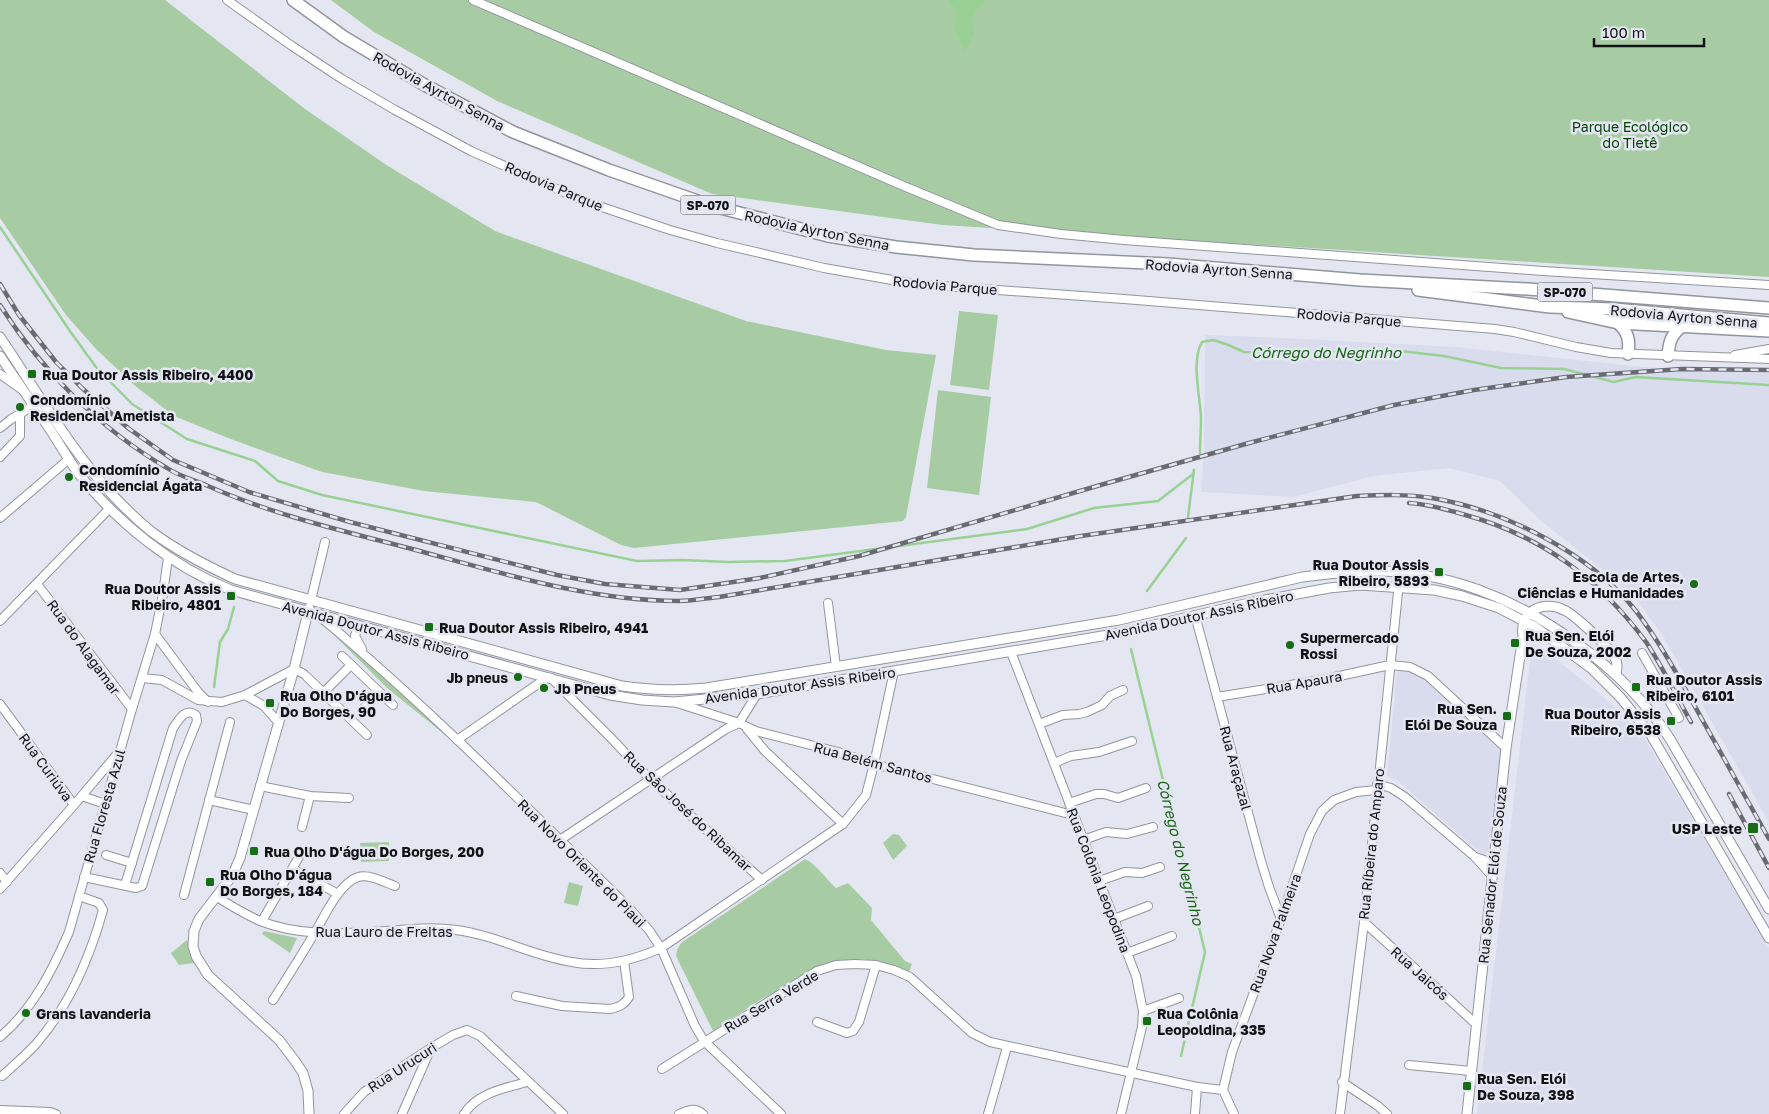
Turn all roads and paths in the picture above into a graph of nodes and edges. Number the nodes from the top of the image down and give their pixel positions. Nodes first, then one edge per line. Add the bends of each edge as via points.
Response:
1 (227, 0) edge
2 (293, 0) edge
3 (473, 0) edge
4 (1360, 280) junction
5 (1769, 285) edge
6 (1550, 306) junction
7 (1769, 308) edge
8 (1618, 323) junction
9 (1769, 323) edge
10 (1683, 326) junction
11 (1769, 331) edge
12 (0, 337) edge
13 (1769, 349) edge
14 (1628, 354) junction
15 (0, 356) edge
16 (1668, 356) junction
17 (1723, 358) junction
18 (1769, 359) edge
19 (0, 374) edge
20 (24, 392) junction
21 (34, 406) junction
22 (20, 414) junction
23 (0, 428) edge
24 (0, 457) edge
25 (69, 458) junction
26 (110, 508) junction
27 (0, 518) edge
28 (325, 542) dead end
29 (168, 557) junction
30 (1400, 573) junction
31 (37, 584) junction
32 (1398, 586) junction
33 (311, 600) junction
34 (828, 603) dead end
35 (308, 612) junction
36 (1530, 612) junction
37 (318, 614) junction
38 (1195, 616) junction
39 (0, 621) edge
40 (1523, 621) junction
41 (358, 626) junction
42 (1535, 627) junction
43 (155, 634) junction
44 (1523, 636) junction
45 (1010, 652) junction
46 (1642, 652) dead end
47 (342, 656) dead end
48 (370, 658) junction
49 (351, 665) junction
50 (1390, 665) junction
51 (836, 667) junction
52 (294, 669) junction
53 (894, 671) junction
54 (1616, 674) junction
55 (1598, 676) junction
56 (142, 678) junction
57 (549, 678) junction
58 (1123, 690) dead end
59 (324, 692) junction
60 (379, 692) junction
61 (757, 694) junction
62 (246, 696) junction
63 (1217, 697) junction
64 (208, 702) junction
65 (674, 702) junction
66 (0, 704) edge
67 (393, 705) dead end
68 (132, 709) junction
69 (363, 709) dead end
70 (1680, 718) dead end
71 (230, 722) dead end
72 (279, 723) junction
73 (1039, 724) junction
74 (742, 725) junction
75 (367, 735) dead end
76 (457, 740) junction
77 (1132, 741) dead end
78 (1506, 748) junction
79 (121, 750) junction
80 (1054, 763) junction
81 (874, 764) junction
82 (650, 779) junction
83 (260, 786) junction
84 (1377, 787) junction
85 (1146, 788) dead end
86 (82, 796) junction
87 (310, 796) junction
88 (349, 798) dead end
89 (210, 800) junction
90 (1069, 803) junction
91 (105, 804) junction
92 (74, 805) junction
93 (254, 810) junction
94 (1073, 815) junction
95 (843, 824) junction
96 (302, 827) dead end
97 (1153, 827) dead end
98 (560, 840) junction
99 (1083, 840) junction
100 (106, 855) dead end
101 (300, 856) dead end
102 (1475, 857) junction
103 (1493, 862) junction
104 (132, 863) junction
105 (1160, 867) dead end
106 (293, 869) junction
107 (0, 873) edge
108 (1492, 876) junction
109 (84, 877) junction
110 (762, 880) junction
111 (7, 882) junction
112 (1099, 882) junction
113 (125, 885) junction
114 (395, 886) dead end
115 (0, 889) edge
116 (184, 894) dead end
117 (338, 894) junction
118 (79, 896) junction
119 (217, 897) junction
120 (1148, 906) dead end
121 (1769, 910) edge
122 (1114, 919) junction
123 (1282, 919) junction
124 (262, 921) junction
125 (1364, 922) junction
126 (315, 933) junction
127 (1172, 936) dead end
128 (1769, 938) edge
129 (661, 948) junction
130 (1127, 953) junction
131 (624, 961) junction
132 (876, 965) junction
133 (516, 996) dead end
134 (1179, 998) dead end
135 (273, 1000) dead end
136 (1143, 1011) junction
137 (817, 1022) dead end
138 (1476, 1024) junction
139 (0, 1037) edge
140 (704, 1041) junction
141 (1007, 1047) junction
142 (431, 1048) junction
143 (1409, 1065) dead end
144 (662, 1069) dead end
145 (1471, 1071) junction
146 (1131, 1073) junction
147 (2, 1076) dead end
148 (527, 1082) junction
149 (1342, 1082) junction
150 (1197, 1087) junction
151 (1223, 1090) junction
152 (0, 1110) edge
153 (683, 1112) edge
154 (56, 1114) edge
155 (309, 1114) edge
156 (344, 1114) edge
157 (402, 1114) edge
158 (464, 1114) edge
159 (563, 1114) edge
160 (703, 1114) edge
161 (782, 1114) edge
162 (988, 1114) edge
163 (1121, 1114) edge
164 (1196, 1114) edge
165 (1234, 1114) edge
166 (1340, 1114) edge
167 (1387, 1114) edge
168 (1467, 1114) edge

1 - 14 street, Rodovia Parque via 342,79 471,150 584,201 717,243 824,268 915,284 1495,329 1597,351
2 - 4 highway, Rodovia Ayrton Senna / SP-070 via 383,61 513,132 609,170 709,205 767,221 828,236 974,255 1168,264
3 - 5 street via 998,225 1124,240
4 - 6 highway, Rodovia Ayrton Senna / SP-070 via 1443,294
4 - 7 highway, Rodovia Ayrton Senna / SP-070
6 - 8 highway
6 - 9 highway, Rodovia Ayrton Senna / SP-070
8 - 10 highway
8 - 14 highway via 1627,333
10 - 11 highway
10 - 16 highway via 1669,340
12 - 33 main road, Avenida Doutor Assis Ribeiro via 84,462 114,497 153,532 215,570
13 - 17 street, Rodovia Parque
14 - 16 street, Rodovia Parque
15 - 20 main road, Avenida Doutor Assis Ribeiro
16 - 17 street, Rodovia Parque
17 - 18 street, Rodovia Parque
19 - 20 street
20 - 21 main road, Avenida Doutor Assis Ribeiro
21 - 22 street
21 - 25 main road, Avenida Doutor Assis Ribeiro
22 - 23 street
22 - 24 street via 20,436
25 - 26 main road, Avenida Doutor Assis Ribeiro
25 - 27 street
26 - 29 main road, Avenida Doutor Assis Ribeiro
26 - 31 street
28 - 33 street
29 - 35 main road, Avenida Doutor Assis Ribeiro via 210,582
29 - 43 street, Rua Floresta Azul
30 - 32 street, Rua Ríbeira do Amparo
30 - 36 main road, Avenida Doutor Assis Ribeiro via 1465,585
30 - 51 main road, Avenida Doutor Assis Ribeiro via 1372,571 1302,577 1119,620
31 - 39 street
31 - 68 street, Rua do Alagamar
32 - 38 main road, Avenida Doutor Assis Ribeiro via 1329,588
32 - 40 main road, Avenida Doutor Assis Ribeiro via 1462,596 1498,608
32 - 50 street, Rua Ríbeira do Amparo
33 - 35 main road
33 - 51 main road, Avenida Doutor Assis Ribeiro via 622,686 651,690 706,688
34 - 51 street
35 - 37 main road, Avenida Doutor Assis Ribeiro
35 - 52 main road
36 - 40 main road
36 - 54 main road, Avenida Doutor Assis Ribeiro
36 - 54 main road via 1547,606 1566,610 1607,647 1617,663
37 - 41 main road, Avenida Doutor Assis Ribeiro
37 - 48 street, Rua Novo Oriente do Piaui
38 - 45 main road, Avenida Doutor Assis Ribeiro
38 - 63 street, Rua Araçazal
40 - 42 main road, Avenida Doutor Assis Ribeiro
40 - 44 main road, Rua Senador Elói de Souza
41 - 48 street, Rua Novo Oriente do Piaui via 355,636
41 - 57 main road, Avenida Doutor Assis Ribeiro
42 - 44 main road
42 - 55 main road, Avenida Doutor Assis Ribeiro
43 - 56 street, Rua Floresta Azul
43 - 64 street
44 - 78 main road, Rua Senador Elói de Souza
45 - 53 main road, Avenida Doutor Assis Ribeiro
45 - 73 street, Rua Colônia Leopodina
46 - 70 street
47 - 49 street
48 - 76 street, Rua Novo Oriente do Piaui
49 - 59 street
49 - 60 street
50 - 63 street, Rua Apaura
50 - 78 street via 1410,667 1425,674
50 - 84 street, Rua Ríbeira do Amparo
52 - 59 street
52 - 62 street
52 - 72 main road
53 - 61 main road, Avenida Doutor Assis Ribeiro
53 - 81 street, Rua Lauro de Freitas
54 - 55 main road
54 - 121 main road, Avenida Doutor Assis Ribeiro via 1662,727
55 - 128 main road, Avenida Doutor Assis Ribeiro via 1651,735
56 - 64 street via 162,680 190,697
56 - 68 street, Rua Floresta Azul
57 - 65 main road, Avenida Doutor Assis Ribeiro via 610,695
57 - 76 street
57 - 82 street, Rua São José do Ribamar
58 - 73 street via 1087,712 1063,715
59 - 75 street
60 - 67 street
60 - 69 street
61 - 65 main road, Avenida Doutor Assis Ribeiro
61 - 74 street
62 - 64 street
62 - 72 street via 264,706
63 - 123 street, Rua Araçazal via 1266,878
65 - 74 street, Rua Belém Santos
66 - 92 street, Rua Curiúva
68 - 79 street, Rua Floresta Azul
71 - 89 street
72 - 83 main road
73 - 80 street, Rua Colônia Leopodina
74 - 81 street, Rua Belém Santos
74 - 82 street via 726,729
74 - 95 street via 765,752
76 - 98 street, Rua Novo Oriente do Piaui
77 - 80 street
78 - 103 main road, Rua Senador Elói de Souza
79 - 86 street
79 - 91 street, Rua Floresta Azul
80 - 90 street, Rua Colônia Leopodina
81 - 94 street, Rua Belém Santos
81 - 95 street, Rua Lauro de Freitas via 866,795
82 - 98 street
82 - 110 street, Rua São José do Ribamar
83 - 87 street
83 - 93 main road
84 - 102 street via 1391,788 1405,797
84 - 123 street, Rua Nova Palmeira via 1345,795 1322,811 1310,834
84 - 125 street, Rua Ríbeira do Amparo
85 - 90 street via 1118,798 1096,794
86 - 91 street
86 - 92 street
87 - 88 street
87 - 96 street
89 - 93 street
89 - 116 street
90 - 94 street, Rua Colônia Leopodina
91 - 109 street, Rua Floresta Azul
92 - 111 street
93 - 119 main road via 240,858
94 - 99 street, Rua Colônia Leopodina
95 - 110 street, Rua Lauro de Freitas
97 - 99 street via 1127,834 1106,832
98 - 129 street, Rua Novo Oriente do Piaui via 628,907
99 - 112 street, Rua Colônia Leopodina
100 - 104 street
101 - 106 street
102 - 103 street
102 - 108 street
103 - 108 main road, Rua Senador Elói de Souza
104 - 113 street
104 - 113 street via 173,728 183,715 191,712 197,721 181,761 144,882 139,888
105 - 112 street via 1142,873 1125,872
106 - 117 street
106 - 124 street
107 - 111 street
108 - 138 main road, Rua Senador Elói de Souza
109 - 113 street
109 - 118 street, Rua Floresta Azul
110 - 129 street, Rua Lauro de Freitas
111 - 115 street
112 - 122 street, Rua Colônia Leopodina
114 - 117 street via 368,876 360,877 352,880
117 - 126 street
118 - 139 street, Rua Floresta Azul via 69,932 54,965 25,1012
118 - 147 street via 99,903 103,910 88,958 48,1029
119 - 124 street, Rua Lauro de Freitas
119 - 155 main road via 194,931 196,956 208,975 279,1040 295,1061 303,1073 308,1091
120 - 122 street
122 - 130 street, Rua Colônia Leopodina
123 - 151 street, Rua Nova Palmeira via 1232,1052
124 - 126 street, Rua Lauro de Freitas
125 - 138 street, Rua Jaicós
125 - 149 street, Rua Ríbeira do Amparo
126 - 131 street, Rua Lauro de Freitas via 456,930 574,963
126 - 135 street
127 - 130 street
129 - 131 street, Rua Lauro de Freitas
129 - 140 street, Rua Novo Oriente do Piaui
130 - 136 street, Rua Colônia Leopodina via 1136,976
131 - 133 street via 628,997 617,1008 562,1006
132 - 137 street via 854,1032
132 - 140 street, Rua Serra Verde via 836,965 817,972
132 - 141 street, Rua Serra Verde via 910,977 972,1033
134 - 136 street
136 - 146 street, Rua Colônia Leopodina
138 - 145 main road, Rua Senador Elói de Souza
140 - 144 street, Rua Serra Verde
140 - 161 street, Rua Novo Oriente do Piaui
141 - 146 street, Rua Serra Verde
141 - 162 street
142 - 148 street, Rua Urucuri via 468,1030 480,1036
142 - 156 street, Rua Urucuri via 364,1092
142 - 157 street
143 - 145 street
145 - 168 main road, Rua Senador Elói de Souza
146 - 150 street, Rua Serra Verde
146 - 163 street, Rua Colônia Leopodina
148 - 158 street via 486,1095 474,1102
148 - 159 street
149 - 166 street, Rua Ríbeira do Amparo
149 - 167 street
150 - 151 street, Rua Serra Verde
150 - 164 street
151 - 165 street
152 - 154 street
153 - 160 street via 695,1109

